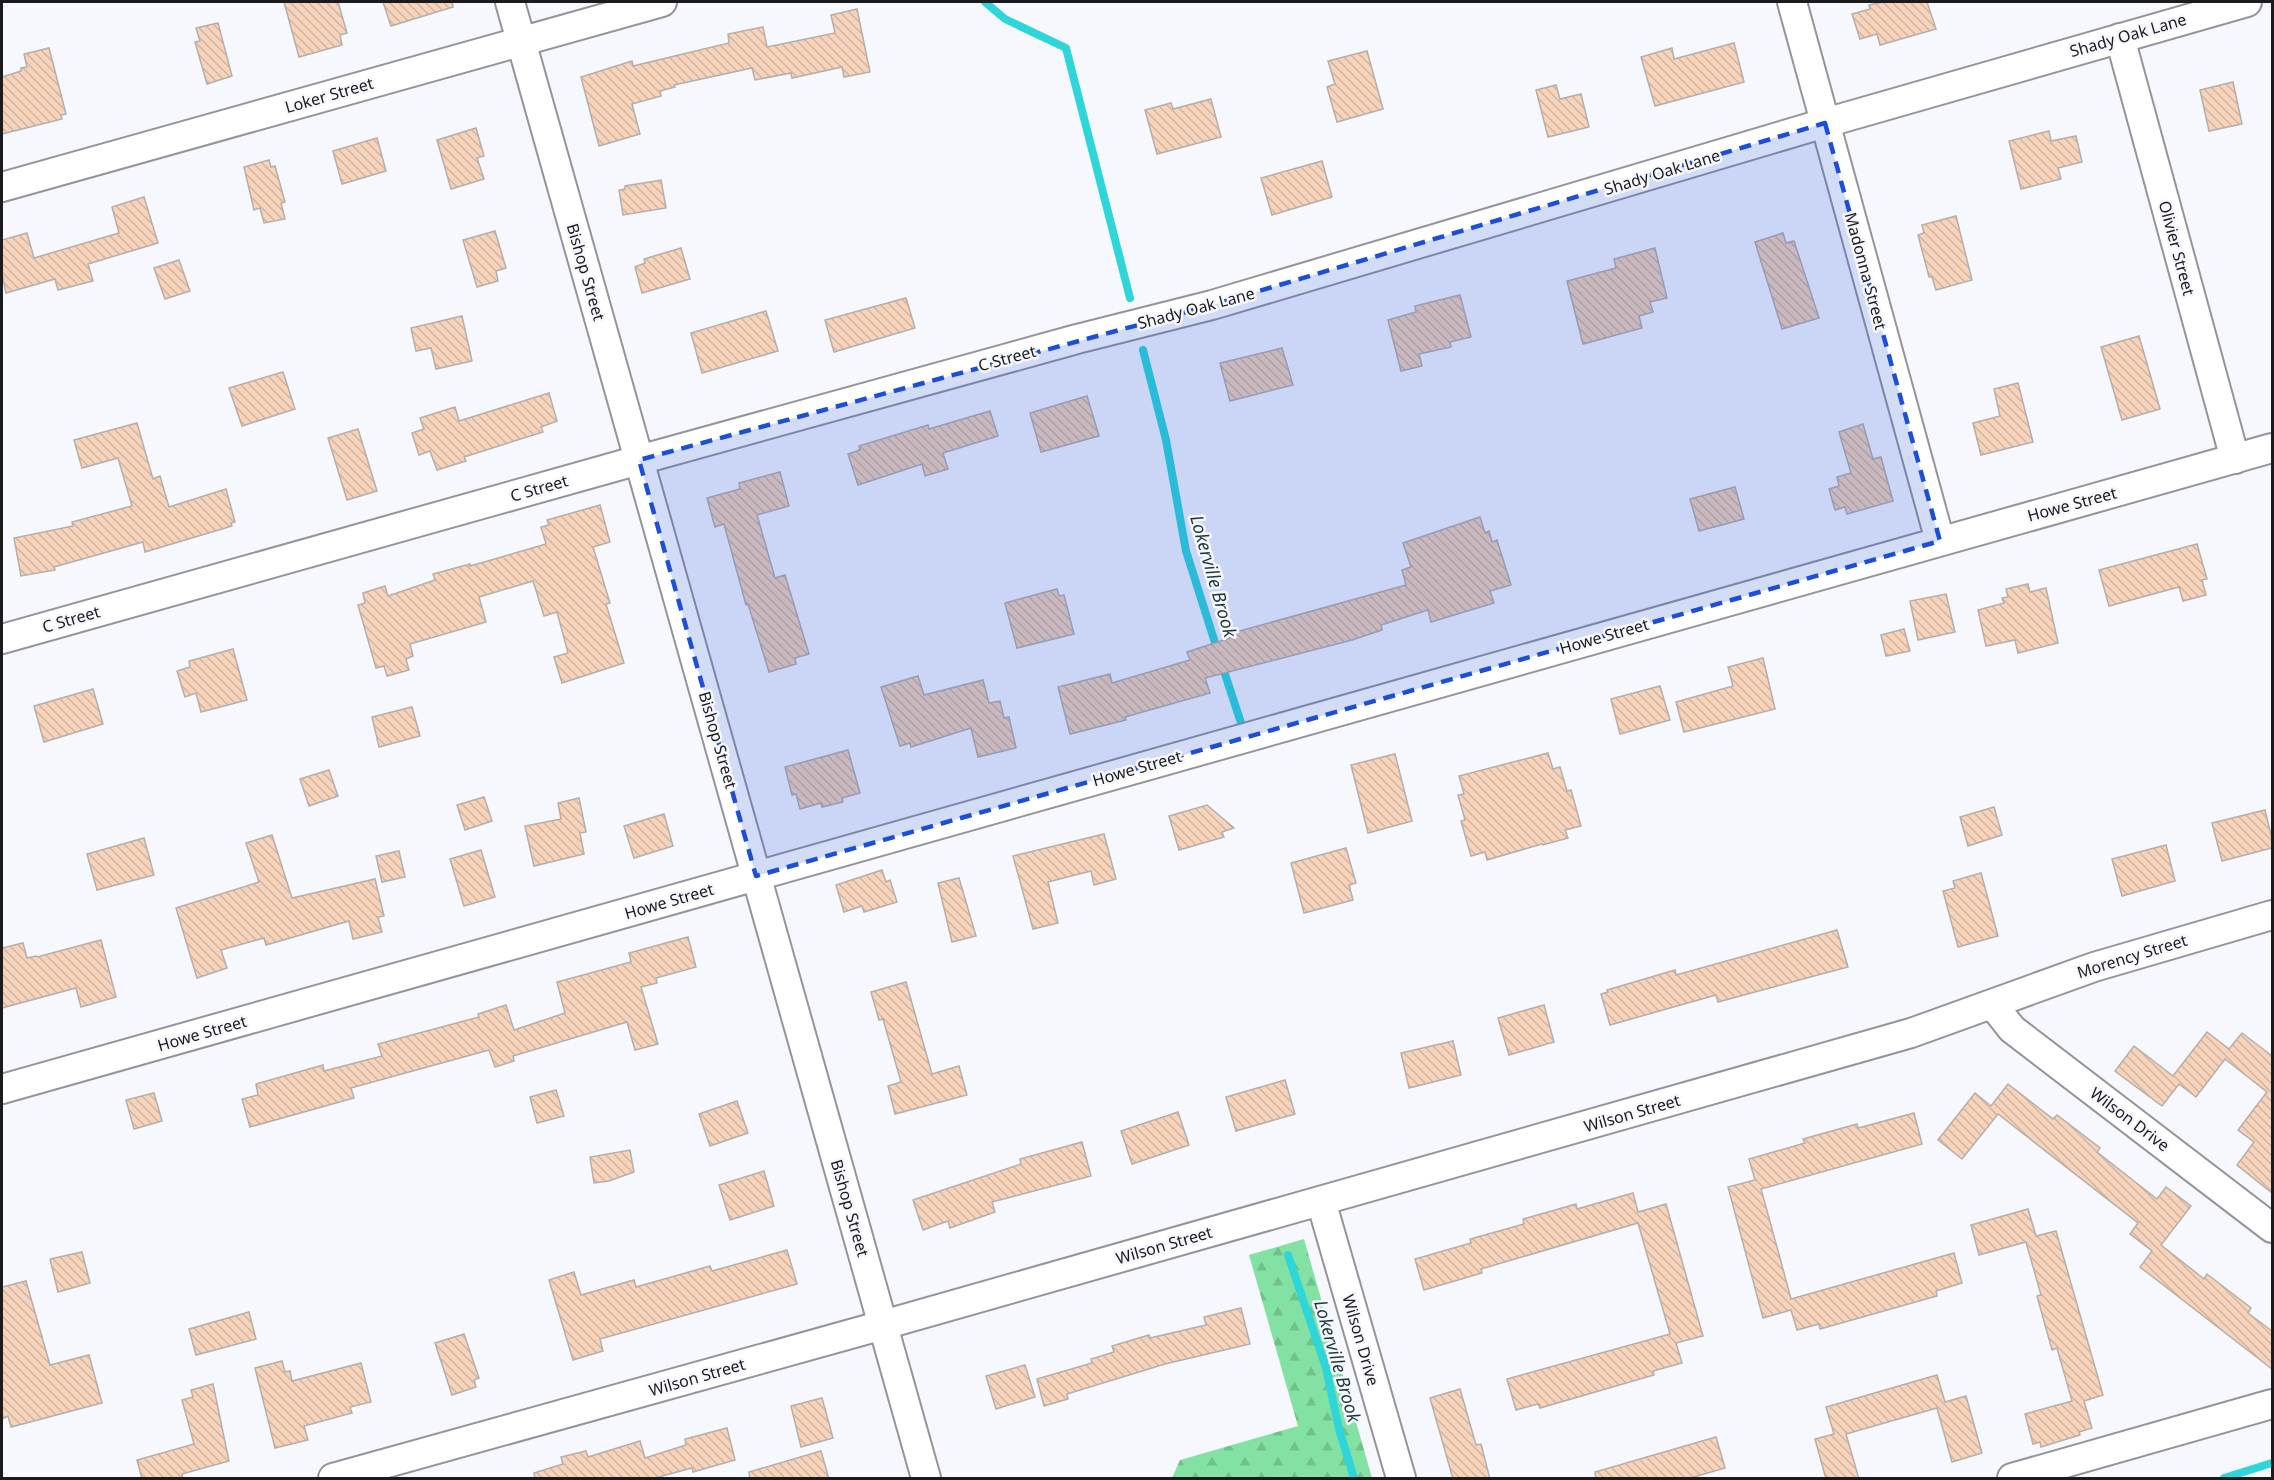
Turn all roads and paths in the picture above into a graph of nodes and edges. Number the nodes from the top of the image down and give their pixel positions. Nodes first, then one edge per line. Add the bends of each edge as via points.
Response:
1 (510, 2) edge
2 (659, 2) edge
3 (1792, 2) edge
4 (2247, 2) edge
5 (2120, 38) junction
6 (521, 41) junction
7 (1825, 123) junction
8 (2, 187) edge
9 (1077, 339) joint
10 (2272, 448) edge
11 (2235, 459) junction
12 (639, 460) junction
13 (1940, 541) junction
14 (2, 639) edge
15 (756, 876) junction
16 (2272, 915) edge
17 (1993, 1005) junction
18 (2, 1089) edge
19 (1321, 1201) junction
20 (2272, 1228) edge
21 (883, 1325) junction
22 (2272, 1404) edge
23 (333, 1479) edge
24 (926, 1479) edge
25 (1401, 1479) edge
26 (2012, 1479) edge

1 - 6 street, Bishop Street
2 - 6 street, Loker Street
3 - 7 street, Madonna Street
4 - 5 street, Shady Oak Lane
5 - 7 street, Shady Oak Lane
5 - 11 street, Olivier Street
6 - 8 street, Loker Street
6 - 12 street, Bishop Street
7 - 9 street, Shady Oak Lane via 1212,305
7 - 13 street, Madonna Street
9 - 12 street, C Street
10 - 11 street, Howe Street
11 - 13 street, Howe Street
12 - 14 street, C Street
12 - 15 street, Bishop Street
13 - 15 street, Howe Street
15 - 18 street, Howe Street
15 - 21 street, Bishop Street
16 - 17 street, Morency Street via 2094,967
17 - 19 street, Wilson Street via 1911,1034
17 - 20 street, Wilson Drive via 2012,1029
19 - 21 street, Wilson Street
19 - 25 street, Wilson Drive
21 - 23 street, Wilson Street
21 - 24 street, Bishop Street
22 - 26 street

